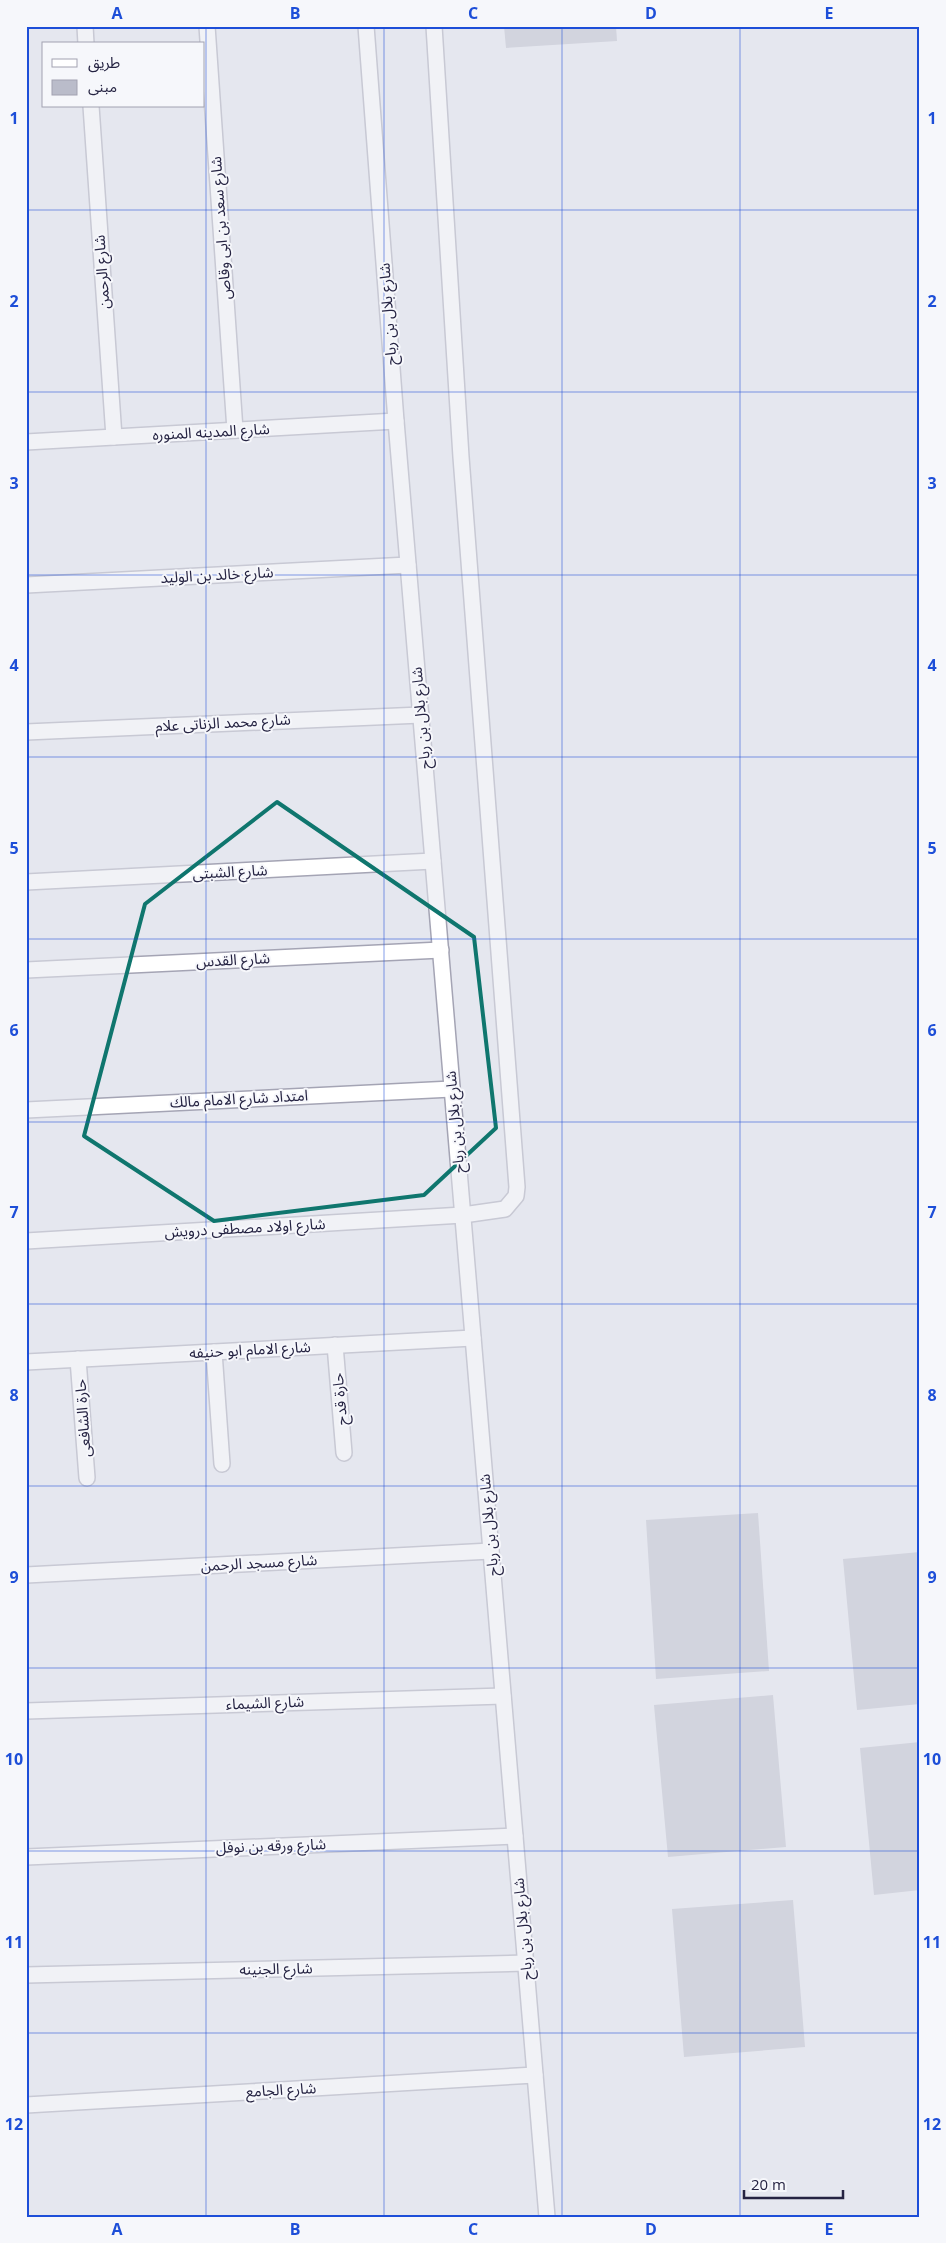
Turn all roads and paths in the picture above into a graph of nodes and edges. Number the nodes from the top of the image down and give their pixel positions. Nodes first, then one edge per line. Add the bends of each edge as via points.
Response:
1 (85, 26) edge
2 (207, 26) edge
3 (366, 26) edge
4 (434, 26) edge
5 (86, 42) edge
6 (91, 108) edge
7 (396, 421) junction
8 (235, 430) junction
9 (114, 437) junction
10 (26, 442) edge
11 (408, 565) junction
12 (26, 585) edge
13 (420, 715) junction
14 (26, 732) edge
15 (433, 861) junction
16 (26, 882) edge
17 (441, 950) junction
18 (26, 970) edge
19 (452, 1089) junction
20 (26, 1110) edge
21 (463, 1215) junction
22 (26, 1241) edge
23 (473, 1338) junction
24 (335, 1345) junction
25 (214, 1352) junction
26 (78, 1359) junction
27 (26, 1362) edge
28 (344, 1454) dead end
29 (222, 1464) dead end
30 (87, 1478) dead end
31 (491, 1550) junction
32 (26, 1575) edge
33 (504, 1696) junction
34 (26, 1711) edge
35 (515, 1836) junction
36 (26, 1856) edge
37 (526, 1963) junction
38 (26, 1975) edge
39 (535, 2075) junction
40 (26, 2105) edge
41 (547, 2217) edge

1 - 5 street
2 - 8 street, شارع سعد بن ابى وقاص
3 - 7 street, شارع بلال بن رباح
4 - 21 street, شارع اولاد مصطفى درويش via 461,458 517,1187 516,1196 505,1209
6 - 9 street, شارع الرحمن
7 - 8 street, شارع المدينه المنوره
7 - 11 street, شارع بلال بن رباح
8 - 9 street, شارع المدينه المنوره
9 - 10 street, شارع المدينه المنوره
11 - 12 street, شارع خالد بن الوليد
11 - 13 street, شارع بلال بن رباح
13 - 14 street, شارع محمد الزناتى علام
13 - 15 street, شارع بلال بن رباح
15 - 16 street, شارع الشبتى
15 - 17 street, شارع بلال بن رباح
17 - 18 street, شارع القدس
17 - 19 street, شارع بلال بن رباح
19 - 20 street, امتداد شارع الامام مالك
19 - 21 street, شارع بلال بن رباح
21 - 22 street, شارع اولاد مصطفى درويش
21 - 23 street, شارع بلال بن رباح
23 - 24 street, شارع الامام ابو حنيفه
23 - 31 street, شارع بلال بن رباح
24 - 25 street, شارع الامام ابو حنيفه
24 - 28 street, حارة قدح
25 - 26 street, شارع الامام ابو حنيفه
25 - 29 street
26 - 27 street, شارع الامام ابو حنيفه
26 - 30 street, حارة الشافعى
31 - 32 street, شارع مسجد الرحمن
31 - 33 street, شارع بلال بن رباح
33 - 34 street, شارع الشيماء
33 - 35 street, شارع بلال بن رباح
35 - 36 street, شارع ورقه بن نوفل
35 - 37 street, شارع بلال بن رباح
37 - 38 street, شارع الجنينه
37 - 39 street, شارع بلال بن رباح
39 - 40 street, شارع الجامع
39 - 41 street, شارع بلال بن رباح

